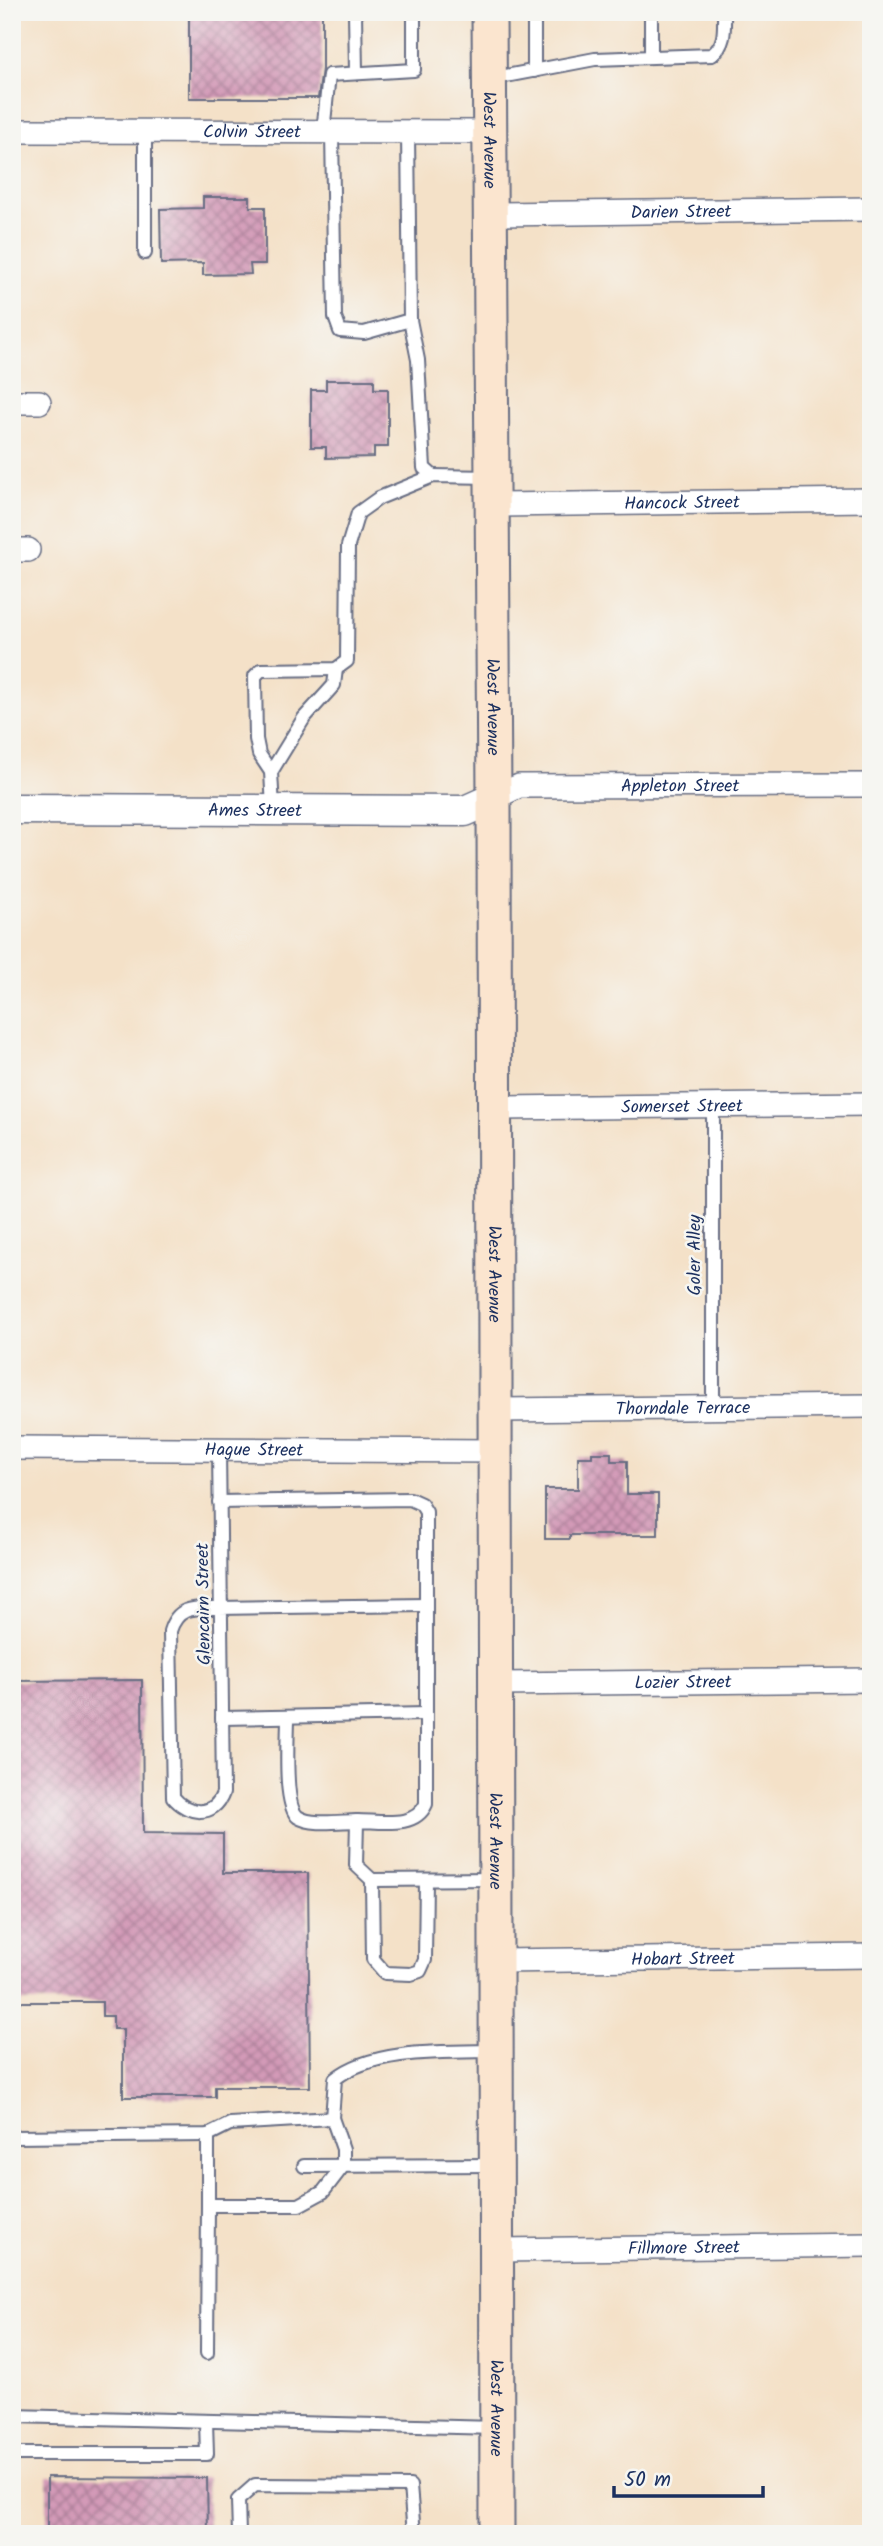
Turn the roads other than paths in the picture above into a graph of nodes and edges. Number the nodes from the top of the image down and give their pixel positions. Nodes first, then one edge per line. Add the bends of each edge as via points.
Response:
1 (355, 12) edge
2 (414, 12) edge
3 (489, 12) edge
4 (534, 12) edge
5 (651, 12) edge
6 (724, 12) edge
7 (651, 57) junction
8 (534, 71) junction
9 (356, 72) junction
10 (489, 79) junction
11 (12, 131) edge
12 (145, 131) junction
13 (328, 132) junction
14 (408, 132) junction
15 (490, 132) junction
16 (871, 209) edge
17 (492, 214) junction
18 (145, 253) dead end
19 (410, 320) junction
20 (12, 402) edge
21 (39, 402) dead end
22 (433, 476) junction
23 (493, 491) junction
24 (871, 500) edge
25 (336, 669) junction
26 (271, 772) junction
27 (871, 785) edge
28 (494, 798) junction
29 (273, 808) junction
30 (12, 809) edge
31 (713, 1104) junction
32 (871, 1104) edge
33 (495, 1108) junction
34 (713, 1406) junction
35 (871, 1406) edge
36 (496, 1410) junction
37 (12, 1448) edge
38 (219, 1449) junction
39 (496, 1451) junction
40 (219, 1502) junction
41 (426, 1605) junction
42 (219, 1608) junction
43 (871, 1680) edge
44 (496, 1684) junction
45 (426, 1714) junction
46 (288, 1717) junction
47 (222, 1718) junction
48 (357, 1821) junction
49 (496, 1879) junction
50 (372, 1880) junction
51 (426, 1880) junction
52 (871, 1956) edge
53 (496, 1961) junction
54 (497, 2051) junction
55 (332, 2118) junction
56 (208, 2135) junction
57 (12, 2137) edge
58 (497, 2165) junction
59 (304, 2166) dead end
60 (343, 2166) junction
61 (208, 2205) junction
62 (871, 2245) edge
63 (497, 2250) junction
64 (206, 2353) dead end
65 (12, 2416) edge
66 (206, 2421) junction
67 (497, 2428) junction
68 (12, 2454) edge
69 (239, 2534) edge
70 (414, 2534) edge
71 (497, 2534) edge

1 - 9 lane
2 - 9 lane via 414,70
3 - 10 main road, West Avenue
4 - 8 lane
5 - 7 lane
6 - 7 lane via 724,37 712,55
7 - 8 lane via 595,59
8 - 10 lane
9 - 13 lane via 328,75
10 - 15 main road, West Avenue
11 - 12 street, Colvin Street
12 - 13 street, Colvin Street
12 - 18 lane
13 - 14 street, Colvin Street
13 - 19 lane via 335,317 341,331 364,332
14 - 15 street, Colvin Street
14 - 19 lane
15 - 17 main road, West Avenue
16 - 17 street, Darien Street
17 - 23 main road, West Avenue
19 - 22 lane via 418,360 424,468
20 - 21 street
22 - 23 lane
22 - 25 lane via 379,498 358,513 348,546 349,656
23 - 24 street, Hancock Street
23 - 28 main road, West Avenue
25 - 26 lane via 334,685 304,718
25 - 26 lane via 256,673 256,739
26 - 29 lane
27 - 28 street, Appleton Street via 519,786
28 - 29 street, Ames Street via 465,811
28 - 33 main road, West Avenue
29 - 30 street, Ames Street
31 - 32 street, Somerset Street
31 - 33 street, Somerset Street
31 - 34 lane, Goler Alley
33 - 36 main road, West Avenue
34 - 35 street, Thorndale Terrace
34 - 36 street, Thorndale Terrace
36 - 39 main road, West Avenue
37 - 38 street, Hague Street
38 - 39 street, Hague Street
38 - 40 lane, Glencairn Street
39 - 44 main road, West Avenue
40 - 41 lane via 410,1499 421,1504 426,1512
40 - 42 lane, Glencairn Street
41 - 42 lane
41 - 45 lane
42 - 47 lane, Glencairn Street
42 - 47 lane, Glencairn Street via 185,1608 174,1618 170,1631 173,1797 192,1811 209,1811 219,1805 223,1793
43 - 44 street, Lozier Street
44 - 49 main road, West Avenue
45 - 46 lane
45 - 48 lane via 426,1804 421,1815 411,1821
46 - 47 lane
46 - 48 lane via 289,1804 297,1816 310,1821
48 - 50 lane via 356,1865
49 - 51 lane
49 - 53 main road, West Avenue
50 - 51 lane
50 - 51 lane via 373,1959 385,1973 411,1974 420,1971 425,1960
52 - 53 street, Hobart Street
53 - 54 main road, West Avenue
54 - 55 lane via 369,2060 335,2079
54 - 58 main road, West Avenue
55 - 56 lane via 230,2124
55 - 60 lane via 343,2149
56 - 57 lane
56 - 61 lane
58 - 60 lane
58 - 63 main road, West Avenue
59 - 60 lane
60 - 61 lane via 323,2192 299,2205
61 - 64 lane
62 - 63 street, Fillmore Street
63 - 67 main road, West Avenue
65 - 66 lane
66 - 67 lane
66 - 68 lane via 207,2454
67 - 71 main road, West Avenue
69 - 70 lane via 239,2500 255,2485 410,2486

